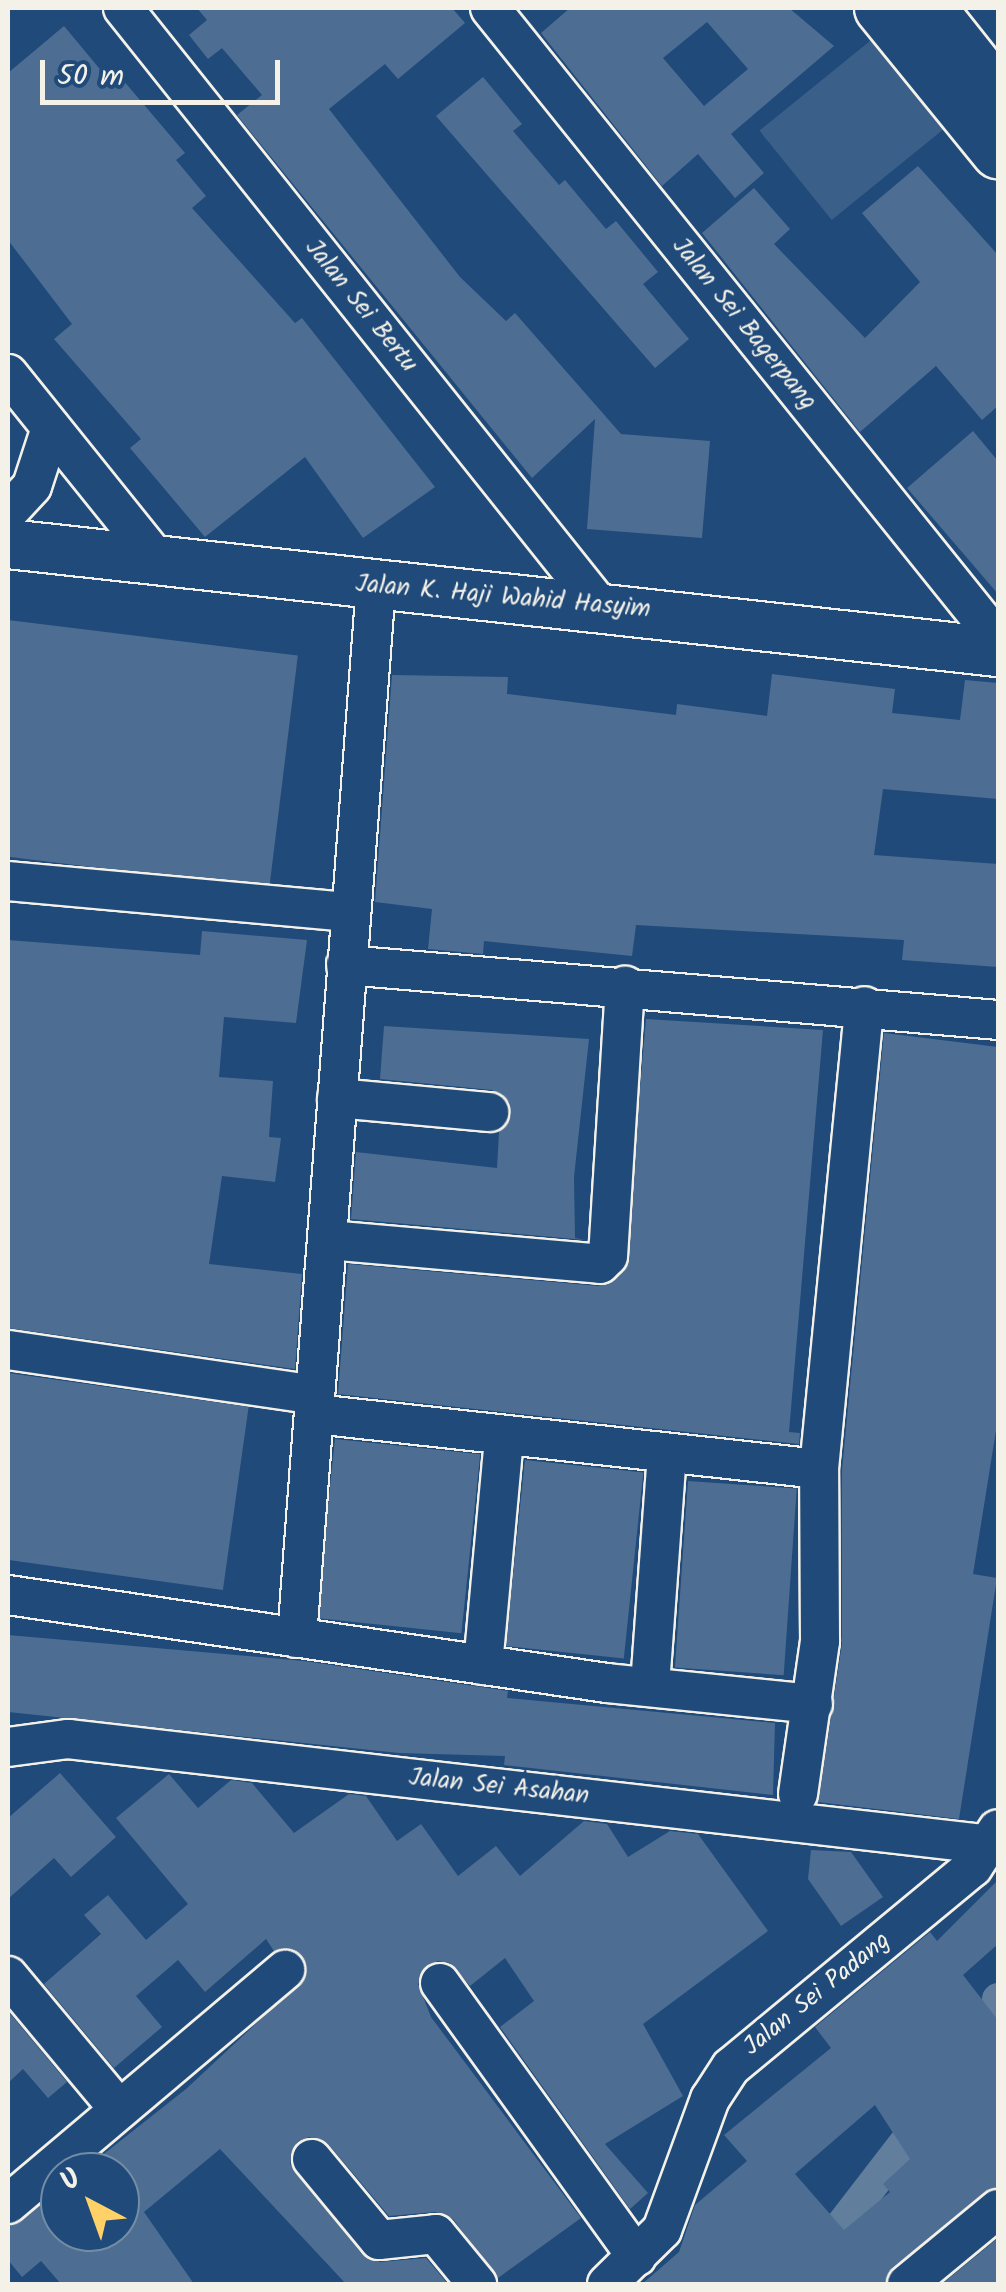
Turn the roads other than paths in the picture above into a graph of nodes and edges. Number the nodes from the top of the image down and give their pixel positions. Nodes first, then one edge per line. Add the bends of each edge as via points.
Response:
1 (122, 8) edge
2 (490, 8) edge
3 (881, 8) edge
4 (928, 8) edge
5 (998, 95) edge
6 (998, 152) edge
7 (8, 374) edge
8 (52, 428) junction
9 (8, 512) edge
10 (8, 544) edge
11 (159, 562) junction
12 (376, 586) junction
13 (599, 606) junction
14 (998, 640) edge
15 (998, 652) edge
16 (8, 881) edge
17 (350, 912) junction
18 (346, 964) junction
19 (625, 986) junction
20 (864, 1006) junction
21 (998, 1020) edge
22 (338, 1098) junction
23 (488, 1112) dead end
24 (328, 1240) junction
25 (8, 1350) edge
26 (315, 1404) junction
27 (504, 1437) junction
28 (667, 1454) junction
29 (819, 1468) junction
30 (8, 1595) edge
31 (296, 1638) junction
32 (482, 1665) junction
33 (650, 1685) junction
34 (814, 1704) junction
35 (8, 1747) edge
36 (798, 1794) dead end
37 (995, 1836) edge
38 (285, 1970) dead end
39 (8, 1976) edge
40 (440, 1984) dead end
41 (119, 2109) junction
42 (312, 2159) dead end
43 (8, 2204) edge
44 (998, 2209) edge
45 (637, 2257) junction
46 (477, 2284) edge
47 (607, 2284) edge
48 (907, 2284) edge

1 - 13 street, Jalan Sei Bertu
2 - 14 street, Jalan Sei Bagerpang
3 - 6 main road
4 - 5 main road
7 - 8 street
8 - 9 street via 32,486
8 - 11 street
10 - 11 street, Jalan K. Haji Wahid Hasyim
11 - 12 street, Jalan K. Haji Wahid Hasyim
12 - 13 street, Jalan K. Haji Wahid Hasyim
12 - 17 street
13 - 15 street, Jalan K. Haji Wahid Hasyim
16 - 17 street
17 - 18 street
18 - 19 street
18 - 22 street
19 - 20 street
19 - 24 street via 608,1256 600,1264
20 - 21 street
20 - 29 street
22 - 23 street
22 - 24 street
24 - 26 street
25 - 26 street
26 - 27 street
26 - 31 street
27 - 28 street
27 - 32 street
28 - 29 street
28 - 33 street
29 - 34 street
30 - 31 street
31 - 32 street
32 - 33 street
33 - 34 street
34 - 36 street
35 - 37 street, Jalan Sei Asahan via 68,1739
37 - 45 street, Jalan Sei Padang via 730,2067 710,2100 681,2194
38 - 41 street
39 - 41 street
40 - 45 street
41 - 43 street
42 - 46 street via 379,2240 436,2234
44 - 48 street
45 - 47 street, Jalan Sei Padang

